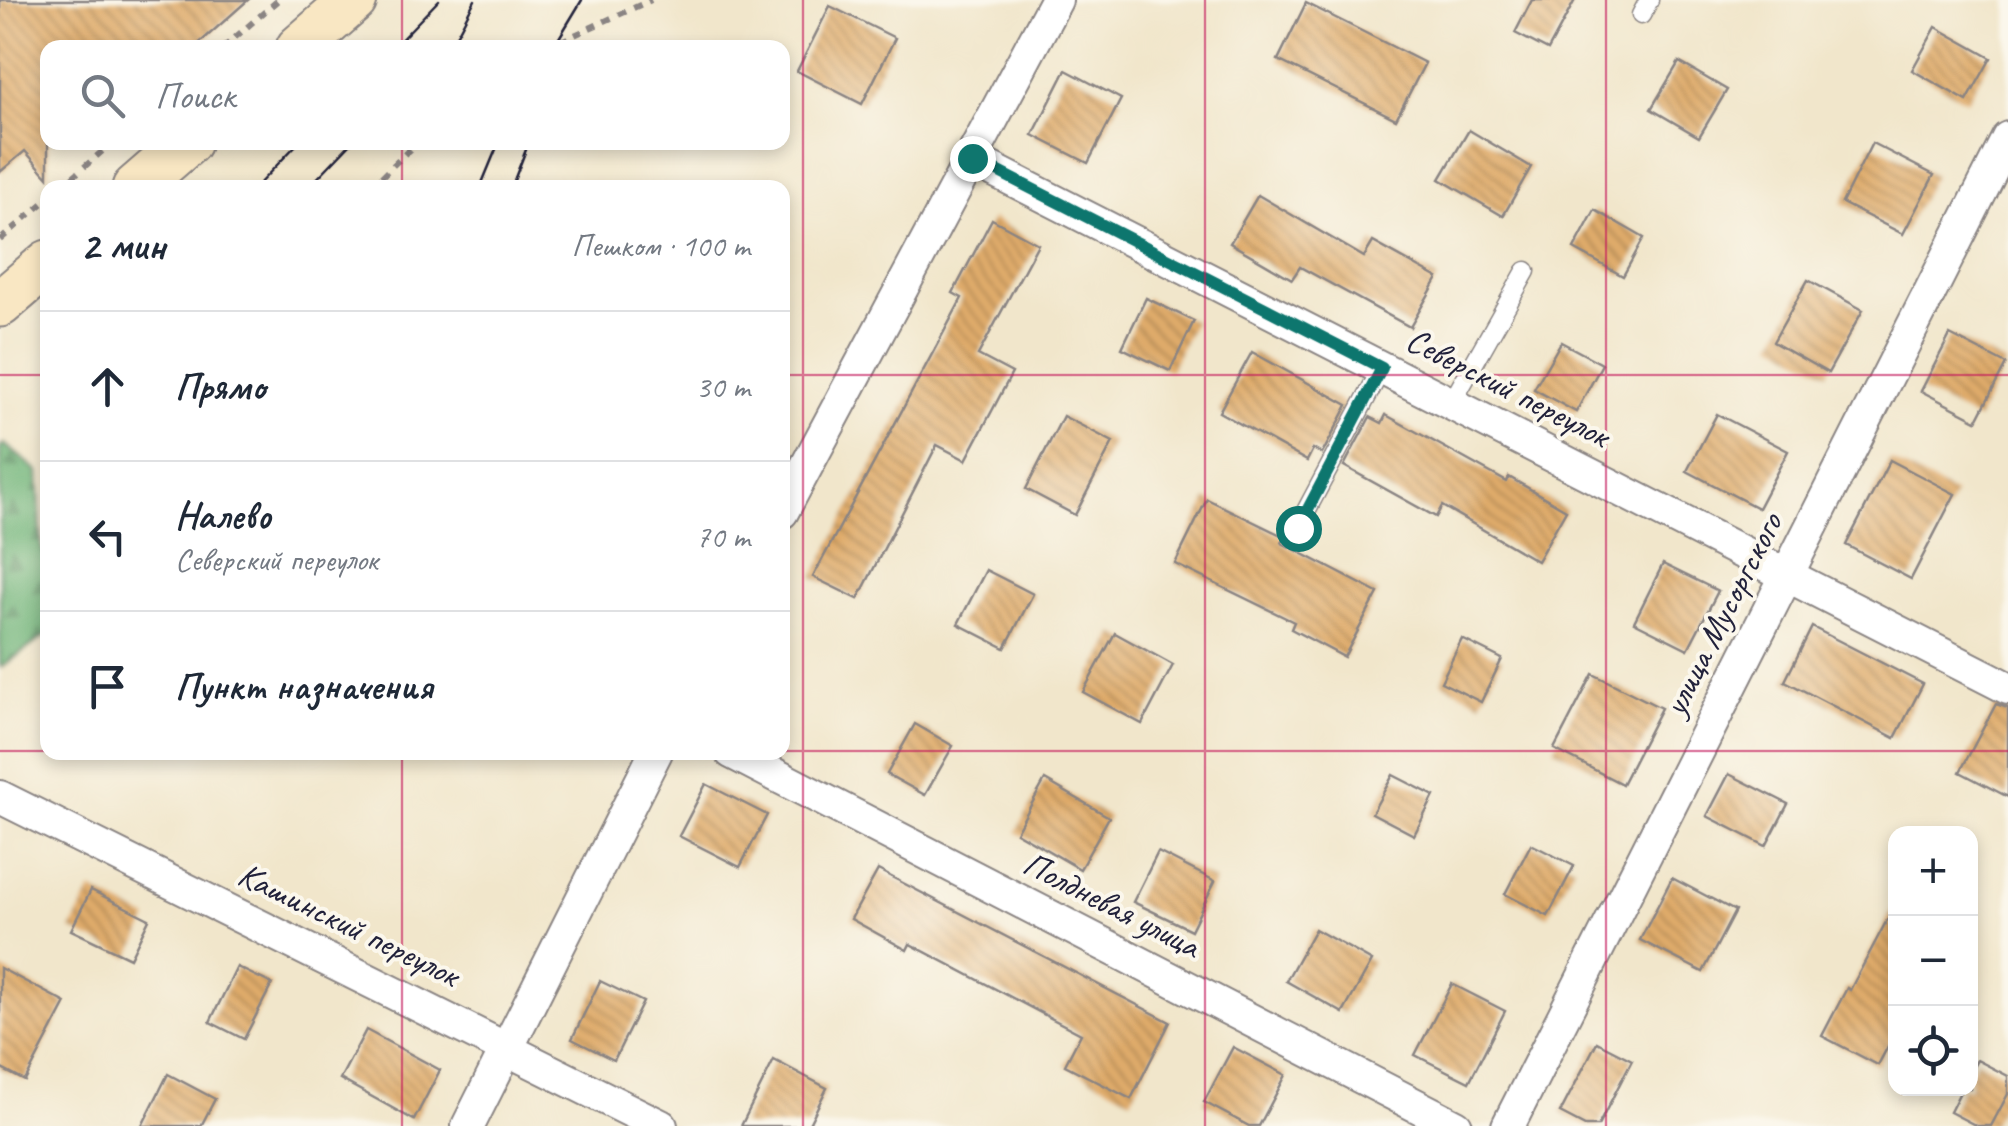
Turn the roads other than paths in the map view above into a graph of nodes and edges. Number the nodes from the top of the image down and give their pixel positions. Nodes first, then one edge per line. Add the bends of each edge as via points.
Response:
1 (354, 0) edge
2 (1056, 0) edge
3 (308, 40) edge
4 (2008, 138) edge
5 (179, 150) edge
6 (972, 158) junction
7 (144, 180) edge
8 (40, 270) edge
9 (1526, 271) dead end
10 (0, 304) edge
11 (1382, 368) junction
12 (1452, 402) junction
13 (790, 497) edge
14 (1298, 528) dead end
15 (1787, 574) junction
16 (2008, 688) edge
17 (652, 760) edge
18 (747, 760) edge
19 (0, 796) edge
20 (507, 1048) junction
21 (468, 1126) edge
22 (661, 1126) edge
23 (1456, 1126) edge
24 (1508, 1126) edge

1 - 3 main road
2 - 6 street
4 - 15 street, улица Мусоргского
5 - 7 main road
6 - 11 street, Северский переулок
6 - 13 street
8 - 10 main road
9 - 12 lane
11 - 12 street, Северский переулок
11 - 14 lane
12 - 15 street, Северский переулок
15 - 16 street, Северский переулок
15 - 24 street, улица Мусоргского
17 - 20 street
18 - 23 street, Полдневая улица
19 - 20 street, Кашинский переулок
20 - 21 street
20 - 22 street, Кашинский переулок

